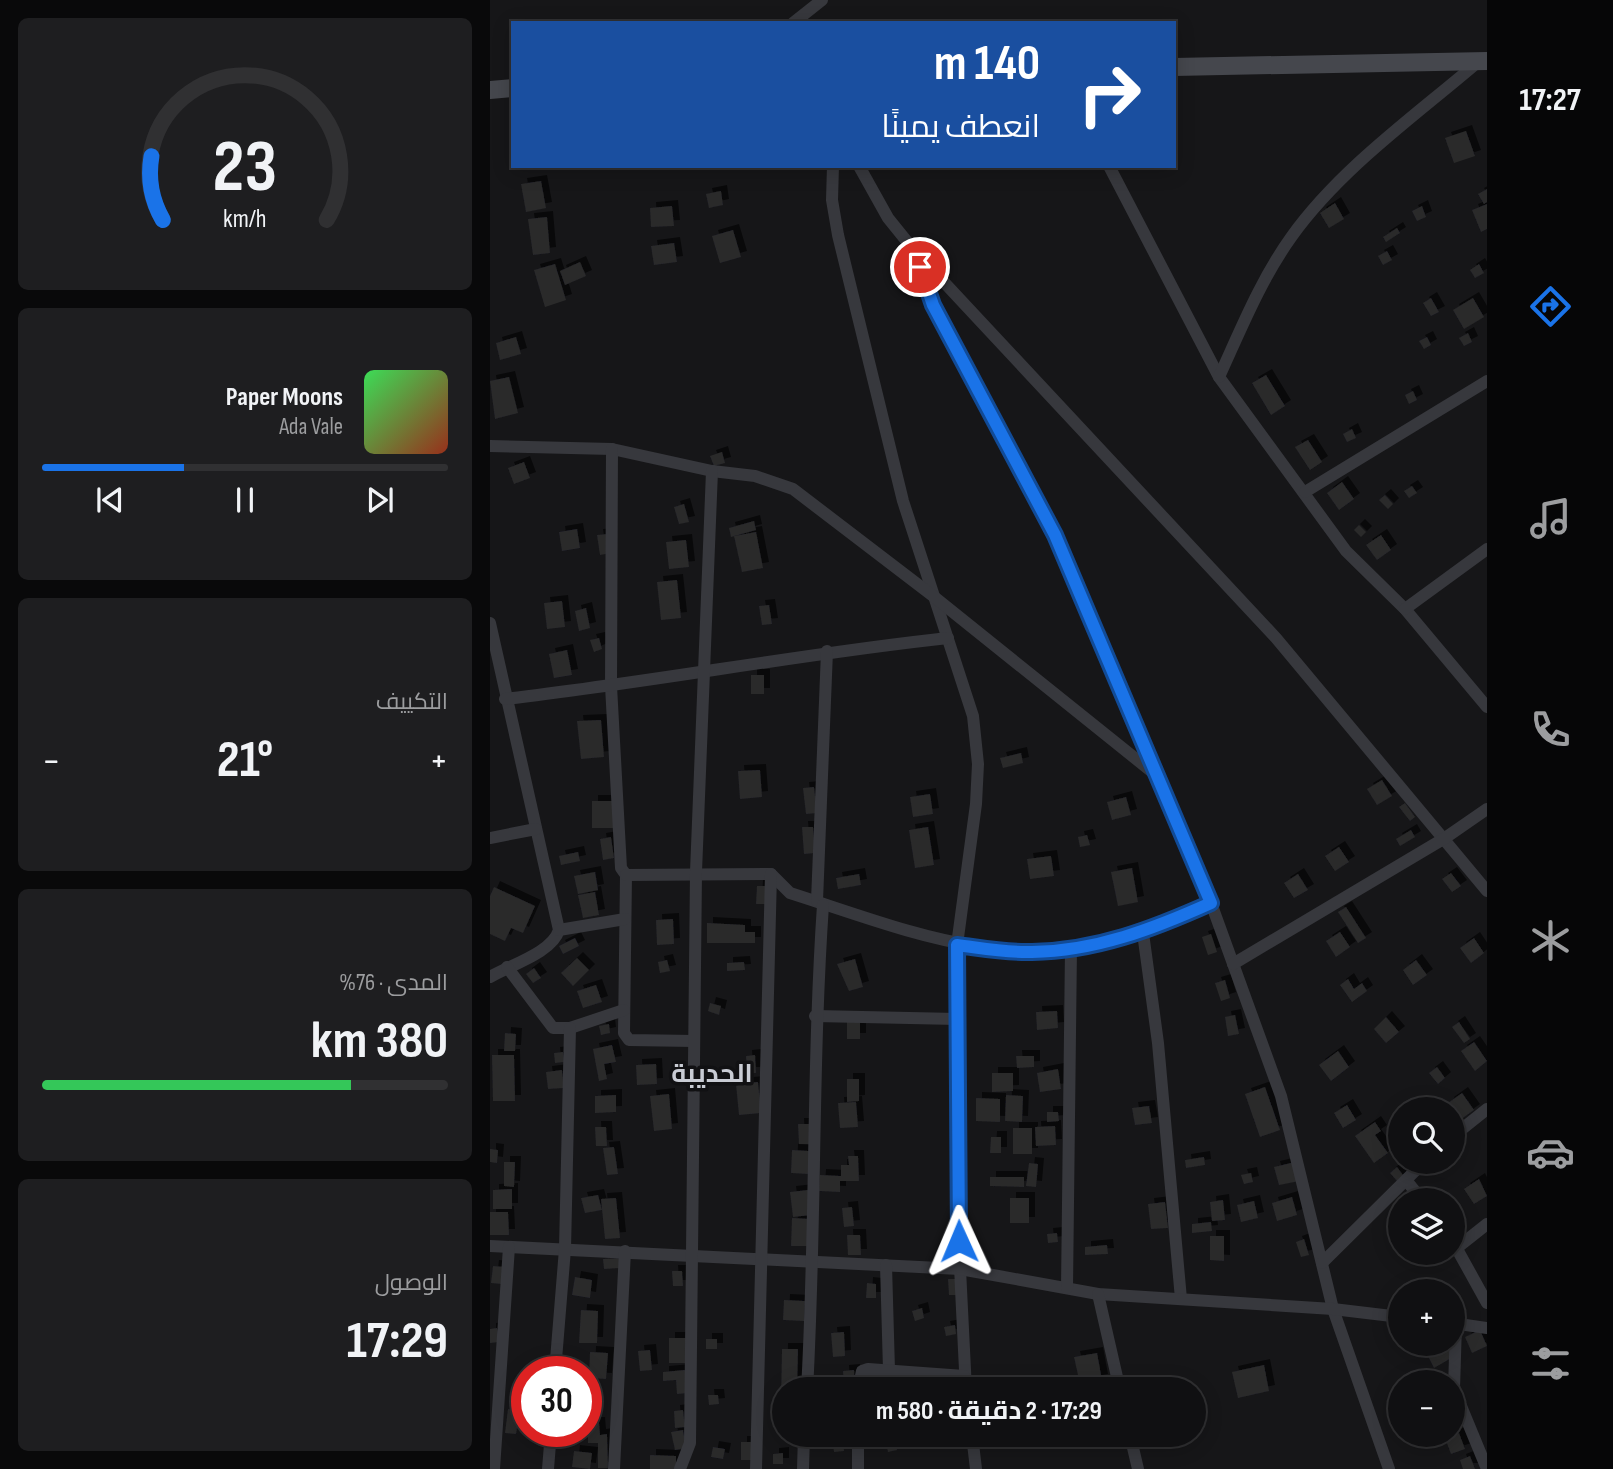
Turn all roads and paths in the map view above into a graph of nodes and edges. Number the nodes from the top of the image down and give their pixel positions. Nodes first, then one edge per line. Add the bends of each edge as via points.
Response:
1 (822, 0) edge
2 (796, 21) edge
3 (1483, 62) edge
4 (1176, 67) edge
5 (511, 88) edge
6 (490, 90) edge
7 (833, 168) edge
8 (860, 168) edge
9 (1109, 168) edge
10 (913, 249) junction
11 (1219, 377) junction
12 (1487, 382) edge
13 (490, 446) edge
14 (612, 450) junction
15 (712, 471) junction
16 (1305, 492) junction
17 (1487, 549) edge
18 (933, 596) junction
19 (1405, 609) junction
20 (490, 623) edge
21 (948, 638) junction
22 (827, 651) junction
23 (702, 673) junction
24 (611, 686) junction
25 (505, 699) junction
26 (1487, 707) edge
27 (1157, 776) junction
28 (1487, 809) edge
29 (536, 829) junction
30 (490, 838) edge
31 (1445, 838) junction
32 (696, 872) junction
33 (771, 874) junction
34 (626, 875) junction
35 (1487, 891) edge
36 (820, 903) junction
37 (1211, 903) junction
38 (625, 919) junction
39 (559, 930) junction
40 (1143, 933) junction
41 (957, 945) junction
42 (1071, 948) junction
43 (1233, 964) junction
44 (507, 967) junction
45 (490, 977) edge
46 (624, 1010) junction
47 (815, 1016) junction
48 (957, 1019) junction
49 (570, 1028) junction
50 (694, 1041) junction
51 (1487, 1109) edge
52 (1465, 1127) edge
53 (1412, 1174) edge
54 (1406, 1180) junction
55 (1412, 1188) edge
56 (1487, 1224) edge
57 (1465, 1238) edge
58 (490, 1246) edge
59 (509, 1247) junction
60 (565, 1249) junction
61 (625, 1251) junction
62 (690, 1256) junction
63 (763, 1260) junction
64 (814, 1262) junction
65 (1465, 1262) edge
66 (1322, 1264) junction
67 (886, 1265) junction
68 (960, 1269) junction
69 (1067, 1288) junction
70 (1098, 1294) junction
71 (1181, 1299) junction
72 (1487, 1303) edge
73 (1333, 1309) junction
74 (1388, 1316) edge
75 (1465, 1325) edge
76 (1487, 1328) edge
77 (556, 1356) edge
78 (1454, 1356) edge
79 (889, 1370) junction
80 (808, 1377) edge
81 (861, 1377) edge
82 (930, 1377) edge
83 (965, 1377) edge
84 (1117, 1377) edge
85 (550, 1447) edge
86 (804, 1447) edge
87 (858, 1447) edge
88 (973, 1447) edge
89 (1133, 1447) edge
90 (494, 1469) edge
91 (548, 1469) edge
92 (614, 1469) edge
93 (680, 1469) edge
94 (756, 1469) edge
95 (803, 1469) edge
96 (858, 1469) edge
97 (976, 1469) edge
98 (1138, 1469) edge
99 (1389, 1469) edge
100 (1487, 1469) edge

1 - 2 street
3 - 4 main road
3 - 11 street via 1332,187 1265,277
5 - 6 main road
7 - 18 street via 838,235 903,501
8 - 10 street via 888,218
9 - 11 street
10 - 27 street via 933,305 1055,535
10 - 31 street via 1276,638
11 - 16 street
12 - 16 street
13 - 14 street
14 - 15 street
14 - 24 street
15 - 18 street via 755,476 793,489
15 - 23 street
16 - 19 street via 1346,551
17 - 19 street
18 - 21 street
18 - 27 street
19 - 26 street
20 - 25 street
21 - 22 street
21 - 41 street via 973,716 978,764
22 - 23 street
22 - 36 street
23 - 24 street
23 - 32 street
24 - 25 street
24 - 34 street via 621,868
25 - 29 street
27 - 37 street
28 - 31 street
29 - 30 street
29 - 39 street
31 - 35 street
31 - 43 street
32 - 33 street
32 - 34 street
32 - 50 street
33 - 36 street via 790,893
33 - 63 street
34 - 38 street
36 - 41 street
36 - 47 street
37 - 40 street
37 - 43 street
38 - 39 street
38 - 46 street
39 - 44 street via 545,947
40 - 42 street
40 - 71 street via 1158,1043
41 - 42 street via 1031,952
41 - 48 street
42 - 69 street
43 - 66 street via 1280,1096
44 - 45 street
44 - 49 street via 553,1028
46 - 49 street
46 - 50 street via 624,1033 629,1040
47 - 48 street
47 - 64 street
48 - 68 street
49 - 60 street
50 - 62 street
51 - 52 street
53 - 54 street
54 - 55 street
54 - 66 street
56 - 57 street
58 - 59 street
59 - 60 street
59 - 90 street
60 - 61 street
60 - 77 street
61 - 62 street
61 - 92 street
62 - 63 street
62 - 93 street via 690,1443
63 - 64 street
63 - 94 street
64 - 67 street
64 - 80 street
65 - 72 street
66 - 73 street
67 - 68 street
67 - 79 street
68 - 69 street
68 - 83 street
69 - 70 street
70 - 71 street
70 - 84 street
71 - 73 street
73 - 74 street
73 - 99 street
75 - 76 street
78 - 100 street via 1454,1389
79 - 81 street via 862,1371
79 - 82 street
85 - 91 street
86 - 95 street
87 - 96 street
88 - 97 street
89 - 98 street

